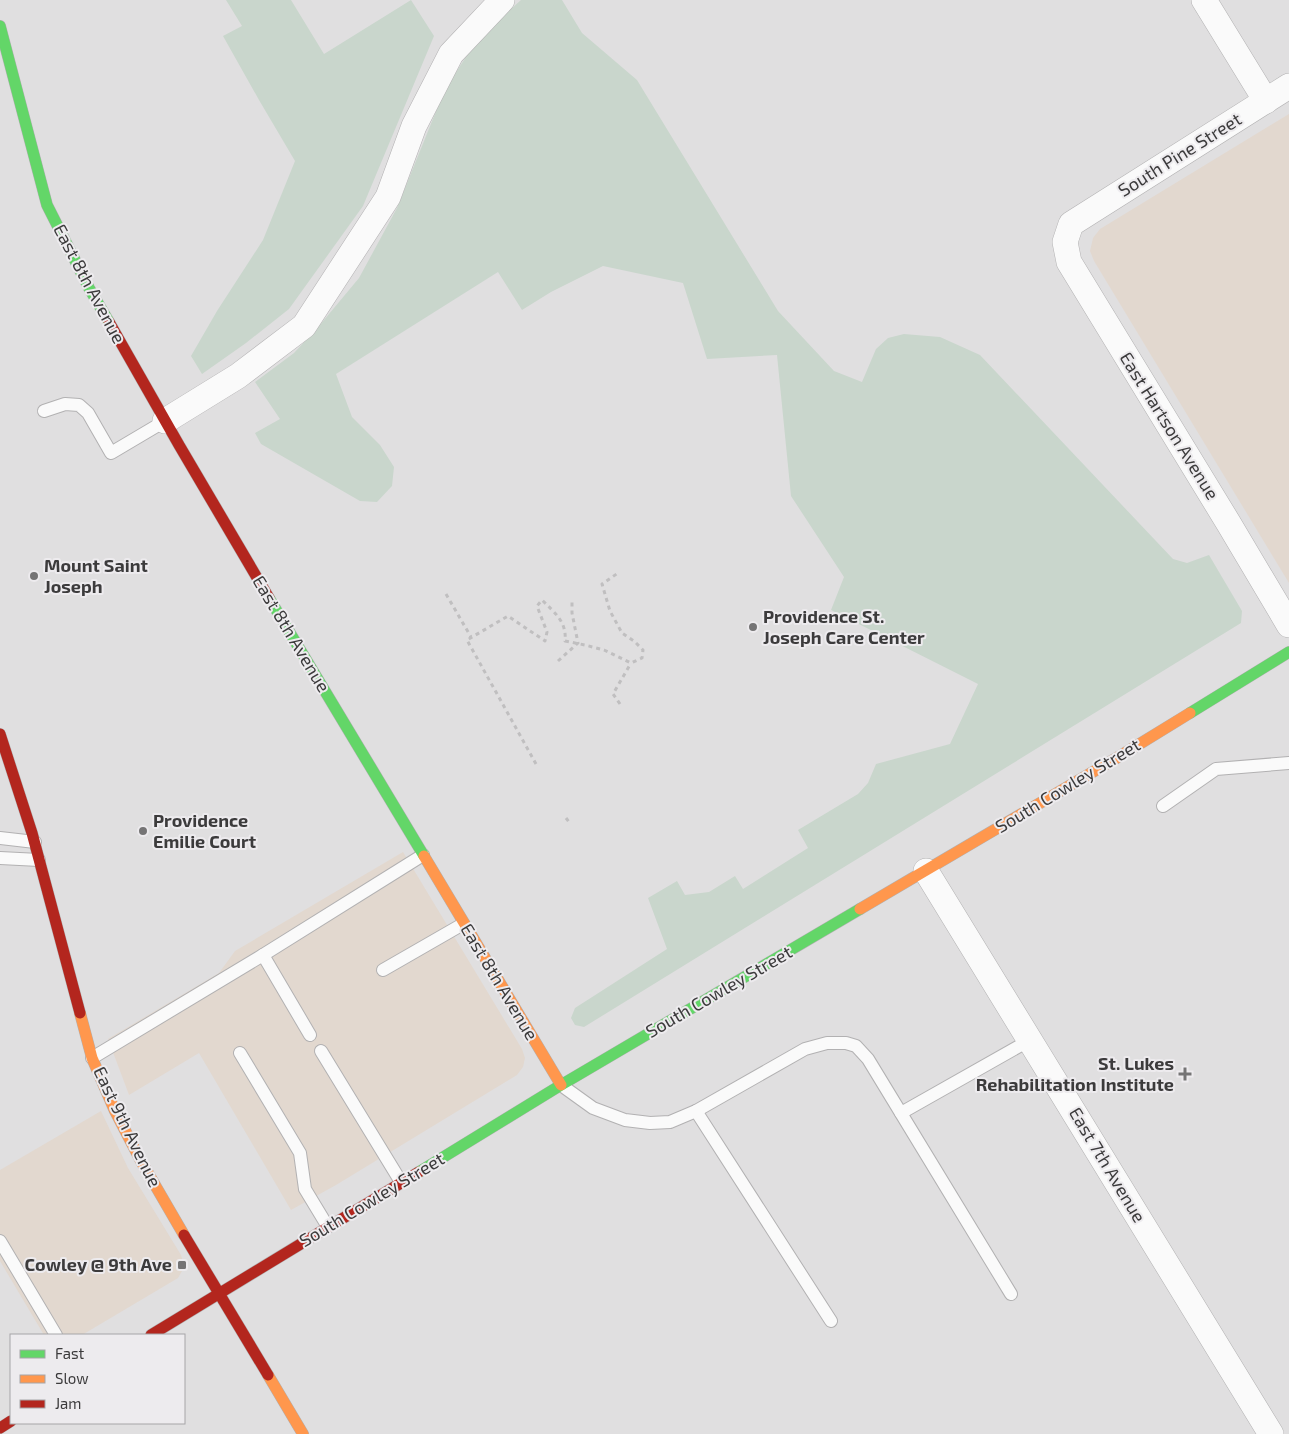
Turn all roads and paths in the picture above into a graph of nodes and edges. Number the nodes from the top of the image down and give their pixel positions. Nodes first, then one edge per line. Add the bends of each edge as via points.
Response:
1 (502, 0) edge
2 (1204, 0) edge
3 (0, 26) edge
4 (1289, 86) edge
5 (1266, 101) junction
6 (1071, 224) joint
7 (44, 411) dead end
8 (165, 421) junction
9 (618, 573) dead end
10 (446, 594) dead end
11 (572, 600) dead end
12 (1289, 626) edge
13 (471, 637) junction
14 (578, 643) junction
15 (1289, 652) edge
16 (558, 661) dead end
17 (631, 663) junction
18 (620, 704) dead end
19 (0, 734) edge
20 (1289, 763) edge
21 (536, 764) dead end
22 (1163, 806) dead end
23 (0, 838) edge
24 (34, 842) junction
25 (424, 855) junction
26 (0, 858) edge
27 (39, 860) junction
28 (926, 871) junction
29 (463, 924) junction
30 (263, 955) junction
31 (383, 970) dead end
32 (310, 1035) dead end
33 (1030, 1040) junction
34 (321, 1050) dead end
35 (240, 1053) dead end
36 (92, 1058) junction
37 (560, 1085) junction
38 (696, 1111) junction
39 (901, 1113) junction
40 (401, 1182) junction
41 (328, 1226) junction
42 (0, 1241) edge
43 (218, 1294) junction
44 (1011, 1294) dead end
45 (830, 1321) dead end
46 (55, 1334) edge
47 (153, 1334) edge
48 (303, 1434) edge
49 (1271, 1434) edge

1 - 8 street via 451,54 414,126 388,198 304,326 238,376
2 - 5 street
3 - 8 street, East 8th Avenue via 47,205 89,288
4 - 5 street, South Pine Street
5 - 6 street, South Pine Street
6 - 12 street, East Hartson Avenue via 1065,242 1069,262
7 - 8 lane via 65,404 79,405 88,413 112,453
8 - 25 street, East 8th Avenue
9 - 17 path via 602,584 610,611 622,633 643,650 642,658
10 - 13 path
11 - 14 path
13 - 14 path via 508,616 545,641 547,632 537,606 542,600 558,615 566,632 565,641
13 - 21 path via 467,640
14 - 16 path
14 - 17 path via 604,650
15 - 28 street, South Cowley Street
17 - 18 path via 613,694
19 - 24 street, East 9th Avenue
20 - 22 lane via 1216,769
23 - 24 lane
24 - 27 street, East 9th Avenue
25 - 29 street, East 8th Avenue
25 - 30 lane
26 - 27 lane
27 - 36 street, East 9th Avenue
28 - 33 street, East 7th Avenue
28 - 37 street, South Cowley Street
29 - 31 lane
29 - 37 street, East 8th Avenue
30 - 32 lane
30 - 36 lane
33 - 39 lane
33 - 49 street, East 7th Avenue
34 - 40 lane
35 - 41 lane via 300,1153 305,1189
36 - 43 street, East 9th Avenue via 141,1161
37 - 38 lane via 593,1108 626,1120 670,1122
37 - 40 street, South Cowley Street
38 - 39 lane via 805,1049 827,1043 846,1043 856,1046 868,1058
38 - 45 lane
39 - 44 lane
40 - 41 street, South Cowley Street
41 - 43 street, South Cowley Street
42 - 46 lane
43 - 47 street, South Cowley Street
43 - 48 street, East 9th Avenue

